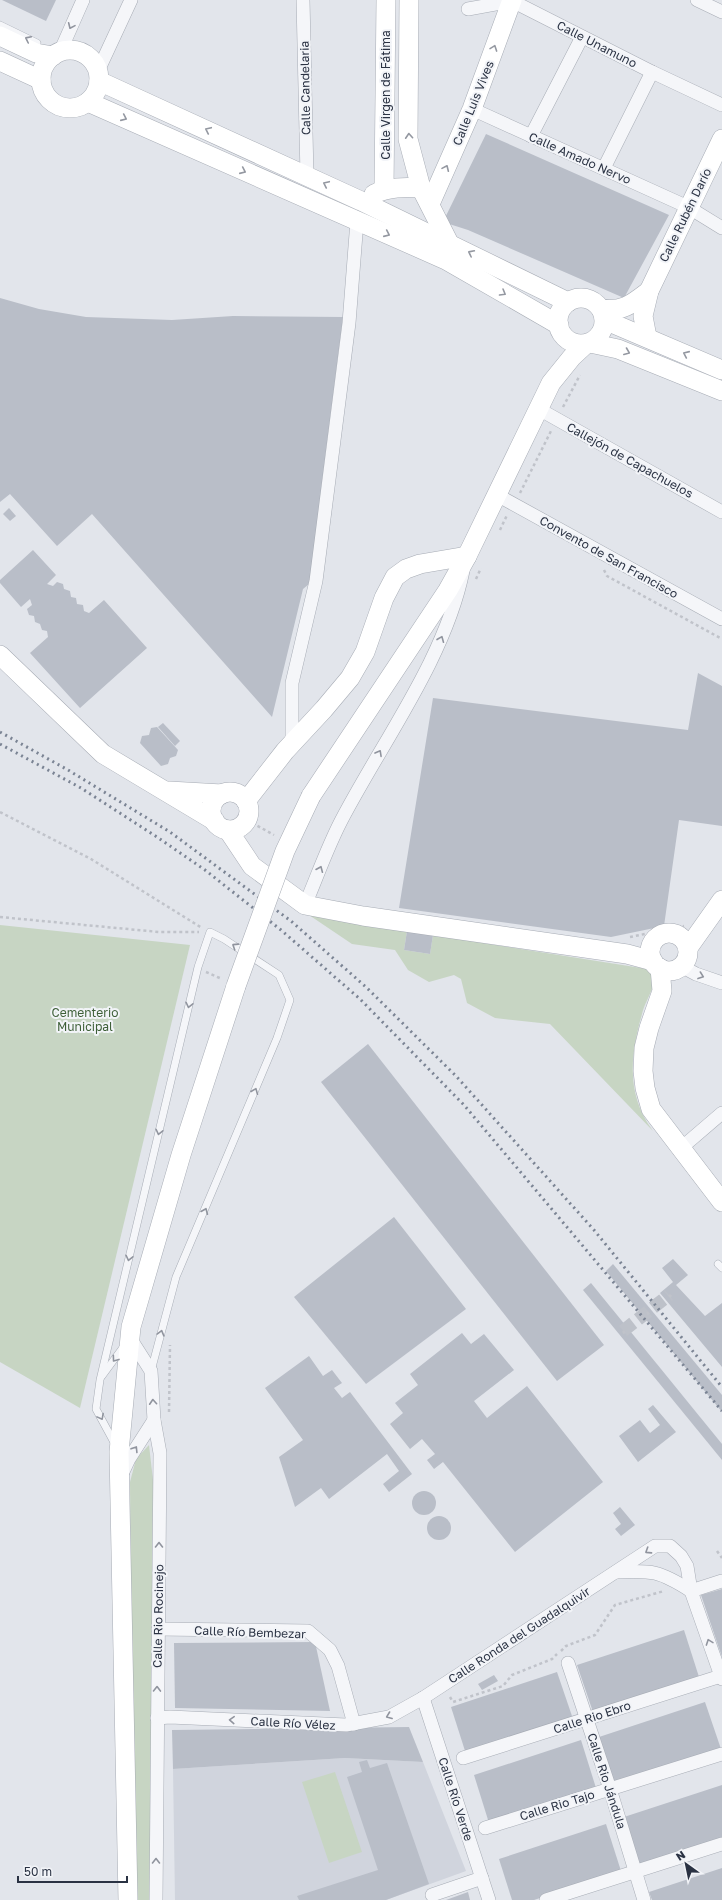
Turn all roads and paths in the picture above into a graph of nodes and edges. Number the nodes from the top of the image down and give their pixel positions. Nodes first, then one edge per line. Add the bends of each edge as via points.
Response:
1 (83, 0) edge
2 (131, 0) edge
3 (302, 0) edge
4 (386, 0) edge
5 (409, 0) edge
6 (512, 0) edge
7 (697, 0) edge
8 (468, 9) dead end
9 (722, 12) edge
10 (0, 25) edge
11 (0, 36) edge
12 (582, 37) junction
13 (56, 54) junction
14 (0, 61) edge
15 (652, 72) junction
16 (99, 76) junction
17 (41, 80) junction
18 (88, 102) junction
19 (722, 106) edge
20 (472, 109) junction
21 (531, 136) junction
22 (722, 139) edge
23 (604, 168) junction
24 (307, 176) junction
25 (421, 188) junction
26 (384, 189) junction
27 (361, 201) junction
28 (430, 204) junction
29 (688, 208) junction
30 (357, 221) junction
31 (722, 228) edge
32 (449, 243) junction
33 (649, 291) junction
34 (568, 302) junction
35 (602, 313) junction
36 (560, 329) junction
37 (647, 337) junction
38 (588, 343) junction
39 (722, 370) edge
40 (583, 371) dead end
41 (551, 383) junction
42 (722, 391) edge
43 (537, 408) junction
44 (557, 419) junction
45 (497, 495) junction
46 (514, 504) junction
47 (722, 512) edge
48 (498, 533) dead end
49 (476, 558) junction
50 (475, 582) dead end
51 (722, 619) edge
52 (0, 655) edge
53 (288, 747) junction
54 (166, 791) junction
55 (226, 793) junction
56 (246, 801) junction
57 (0, 812) edge
58 (247, 820) junction
59 (221, 825) junction
60 (289, 843) junction
61 (252, 866) junction
62 (722, 900) edge
63 (305, 905) junction
64 (0, 917) edge
65 (722, 925) edge
66 (681, 931) junction
67 (210, 932) junction
68 (616, 952) junction
69 (671, 963) junction
70 (198, 967) junction
71 (230, 983) junction
72 (722, 983) edge
73 (722, 1113) edge
74 (680, 1149) junction
75 (722, 1202) edge
76 (669, 1294) dead end
77 (672, 1298) dead end
78 (647, 1312) dead end
79 (650, 1316) dead end
80 (623, 1330) dead end
81 (625, 1334) dead end
82 (130, 1338) junction
83 (170, 1343) dead end
84 (151, 1371) junction
85 (100, 1380) junction
86 (169, 1419) dead end
87 (154, 1420) junction
88 (119, 1452) junction
89 (119, 1480) junction
90 (717, 1551) dead end
91 (722, 1558) edge
92 (615, 1572) junction
93 (669, 1577) junction
94 (722, 1581) edge
95 (691, 1591) junction
96 (158, 1629) junction
97 (568, 1663) dead end
98 (721, 1673) edge
99 (442, 1685) junction
100 (423, 1698) junction
101 (157, 1718) junction
102 (586, 1719) junction
103 (354, 1724) junction
104 (722, 1754) edge
105 (463, 1758) dead end
106 (610, 1789) junction
107 (484, 1828) dead end
108 (722, 1844) edge
109 (636, 1872) junction
110 (482, 1878) junction
111 (432, 1895) dead end
112 (128, 1900) edge
113 (156, 1900) edge
114 (489, 1900) edge
115 (546, 1900) edge
116 (644, 1900) edge

1 -> 13 street
2 - 16 street
3 - 24 street, Calle Candelaria
4 - 26 street, Calle Virgen de Fátima
25 -> 5 street, Calle Virgen de Fátima via 408,139
6 - 8 street
6 - 12 street, Calle Unamuno
20 -> 6 street, Calle Luis Vives
7 - 9 street
13 -> 10 lane
11 - 13 street via 36,53
12 - 15 street, Calle Unamuno
12 - 21 street
13 - 16 street via 72,50 84,53 93,61
13 - 17 street via 45,64
14 - 17 street
15 - 19 street, Calle Unamuno
15 - 23 street
16 - 18 street via 96,92
24 -> 16 street
17 - 18 street via 46,96 55,104 72,108
18 -> 30 street
20 - 21 street, Calle Amado Nervo
28 -> 20 street, Calle Luis Vives
21 - 23 street, Calle Amado Nervo
22 - 29 street, Calle Rubén Darío
23 - 29 street, Calle Amado Nervo
27 -> 24 street
25 - 26 street
25 - 28 street, Calle Virgen de Fátima
26 - 27 street
27 - 32 street
28 - 32 street, Calle Virgen de Fátima
29 - 31 street, Calle Amado Nervo
29 - 33 street, Calle Rubén Darío
30 -> 36 street via 446,260
30 - 53 street via 349,323 316,581 292,683
34 -> 32 street
33 - 35 street via 622,308
33 - 37 street, Calle Rubén Darío via 643,316
34 - 35 street via 584,298 594,302
34 - 36 street via 559,313
35 - 37 street via 614,324
35 - 38 street via 601,332
36 - 38 street via 571,342
36 - 41 street via 559,350
39 -> 37 street
38 - 41 street via 572,357
38 -> 42 street via 618,348
40 - 44 path
41 - 43 street
43 - 44 street, Callejón de Capachuelos
43 - 45 street
44 - 46 path
44 - 47 street, Callejón de Capachuelos
45 - 46 street, Convento de San Francisco
45 - 49 street
46 - 48 path
46 - 51 street, Convento de San Francisco
49 - 50 path
49 - 53 street via 420,564 406,569 395,577 384,598 365,652 350,678 324,710
49 - 60 street, bridge via 428,621 311,796
63 -> 49 street via 340,822 438,646
52 - 54 street via 103,754
53 - 55 street via 256,774
53 - 56 street
54 - 55 street
54 - 59 street
55 - 56 street via 239,794
55 - 59 street via 213,803 211,809
56 - 58 street via 249,810
57 - 67 path via 91,859
58 - 59 street via 238,828
58 - 60 path
58 - 61 street
59 - 61 street
60 - 71 street, bridge
61 - 63 street
62 - 66 street
63 - 68 street via 363,916
64 - 67 path via 159,932
65 - 66 street
66 - 68 street via 627,946
66 - 68 path via 617,939
66 - 69 street
66 - 69 street via 651,948
67 - 70 lane
84 -> 67 lane via 176,1277 277,1038 290,1000 279,975 224,938
68 - 69 street
69 -> 72 street
69 - 74 street via 670,982 662,991 644,1048 644,1079 651,1109
70 - 71 path
70 -> 85 lane
71 - 82 street via 131,1327
73 - 74 street
74 - 75 street
76 - 77 path
78 - 79 path
80 - 81 path
82 - 84 street, Calle Rio Rocinejo
82 -> 85 lane
82 - 88 street
83 - 86 path
87 -> 84 street, Calle Rio Rocinejo
85 -> 88 lane via 96,1409
89 -> 87 street
96 -> 87 street, Calle Rio Rocinejo via 160,1453
88 - 89 street
89 - 112 street
90 - 91 path
92 - 93 street, Calle Ronda del Guadalquivir via 645,1570
95 -> 92 street, Calle Ronda del Guadalquivir via 687,1566 670,1546 655,1546
92 - 99 street, Calle Ronda del Guadalquivir
93 - 95 street, Calle Ronda del Guadalquivir
93 - 99 path via 664,1591 615,1605 595,1635 566,1646 552,1659 512,1675 503,1686 453,1702
94 - 95 street
98 -> 95 street
101 -> 96 street, Calle Rio Rocinejo
96 - 103 street, Calle Río Bembezar via 308,1631 330,1650 338,1666
97 - 102 street, Calle Rio Jándula
98 - 102 street, Calle Rio Ebro
99 - 100 street, Calle Ronda del Guadalquivir
100 -> 103 street, Calle Río Vélez via 389,1717
100 - 110 street, Calle Río Verde
103 -> 101 street, Calle Río Vélez
113 -> 101 street, Calle Rio Rocinejo
102 - 105 street, Calle Rio Ebro
102 - 106 street, Calle Rio Jándula
104 - 106 street, Calle Rio Tajo
106 - 107 street, Calle Rio Tajo
106 - 109 street, Calle Rio Jándula
108 - 109 street
109 - 115 street
109 - 116 street, Calle Rio Jándula
110 - 111 street
110 - 114 street, Calle Río Verde

